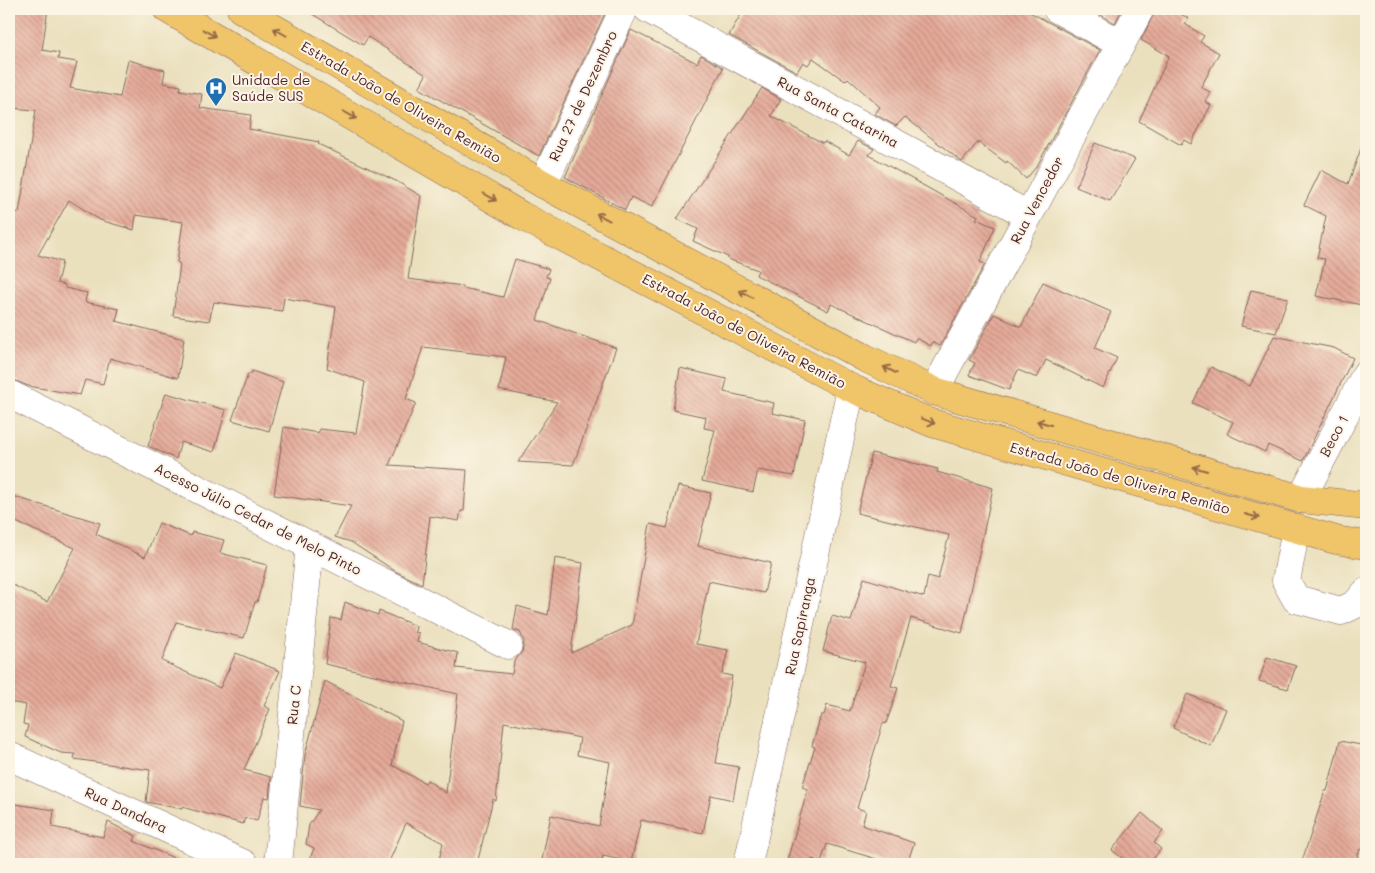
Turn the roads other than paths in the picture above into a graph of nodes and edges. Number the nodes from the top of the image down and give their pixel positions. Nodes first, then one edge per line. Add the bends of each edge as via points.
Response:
1 (167, 9) edge
2 (241, 9) edge
3 (624, 9) edge
4 (648, 9) edge
5 (1057, 9) edge
6 (1140, 9) edge
7 (1121, 44) junction
8 (543, 184) junction
9 (1028, 215) junction
10 (1366, 374) edge
11 (852, 388) junction
12 (934, 391) junction
13 (9, 394) edge
14 (1301, 499) junction
15 (1366, 506) edge
16 (1296, 529) junction
17 (310, 545) junction
18 (1366, 545) edge
19 (1366, 592) edge
20 (508, 645) dead end
21 (9, 756) edge
22 (244, 864) edge
23 (278, 864) edge
24 (748, 864) edge

1 -> 11 main road, Estrada João de Oliveira Remião via 522,216
8 -> 2 main road, Estrada João de Oliveira Remião
3 - 8 street, Rua 27 de Dezembro
4 - 9 street, Rua Santa Catarina
5 - 7 street
6 - 7 street, Rua Vencedor
7 - 9 street, Rua Vencedor
12 -> 8 main road, Estrada João de Oliveira Remião via 865,358
9 - 12 street, Rua Vencedor
10 - 14 street, Beco 1
11 -> 16 main road, Estrada João de Oliveira Remião via 932,424
11 - 24 street, Rua Sapiranga
14 -> 12 main road, Estrada João de Oliveira Remião
13 - 17 street, Acesso Júlio Cedar de Melo Pinto
14 - 15 main road, Estrada João de Oliveira Remião
16 - 18 main road, Estrada João de Oliveira Remião
16 - 19 street via 1286,581 1296,599 1341,611 1356,604
17 - 20 street, Acesso Júlio Cedar de Melo Pinto
17 - 23 street, Rua C
21 - 22 street, Rua Dandara

